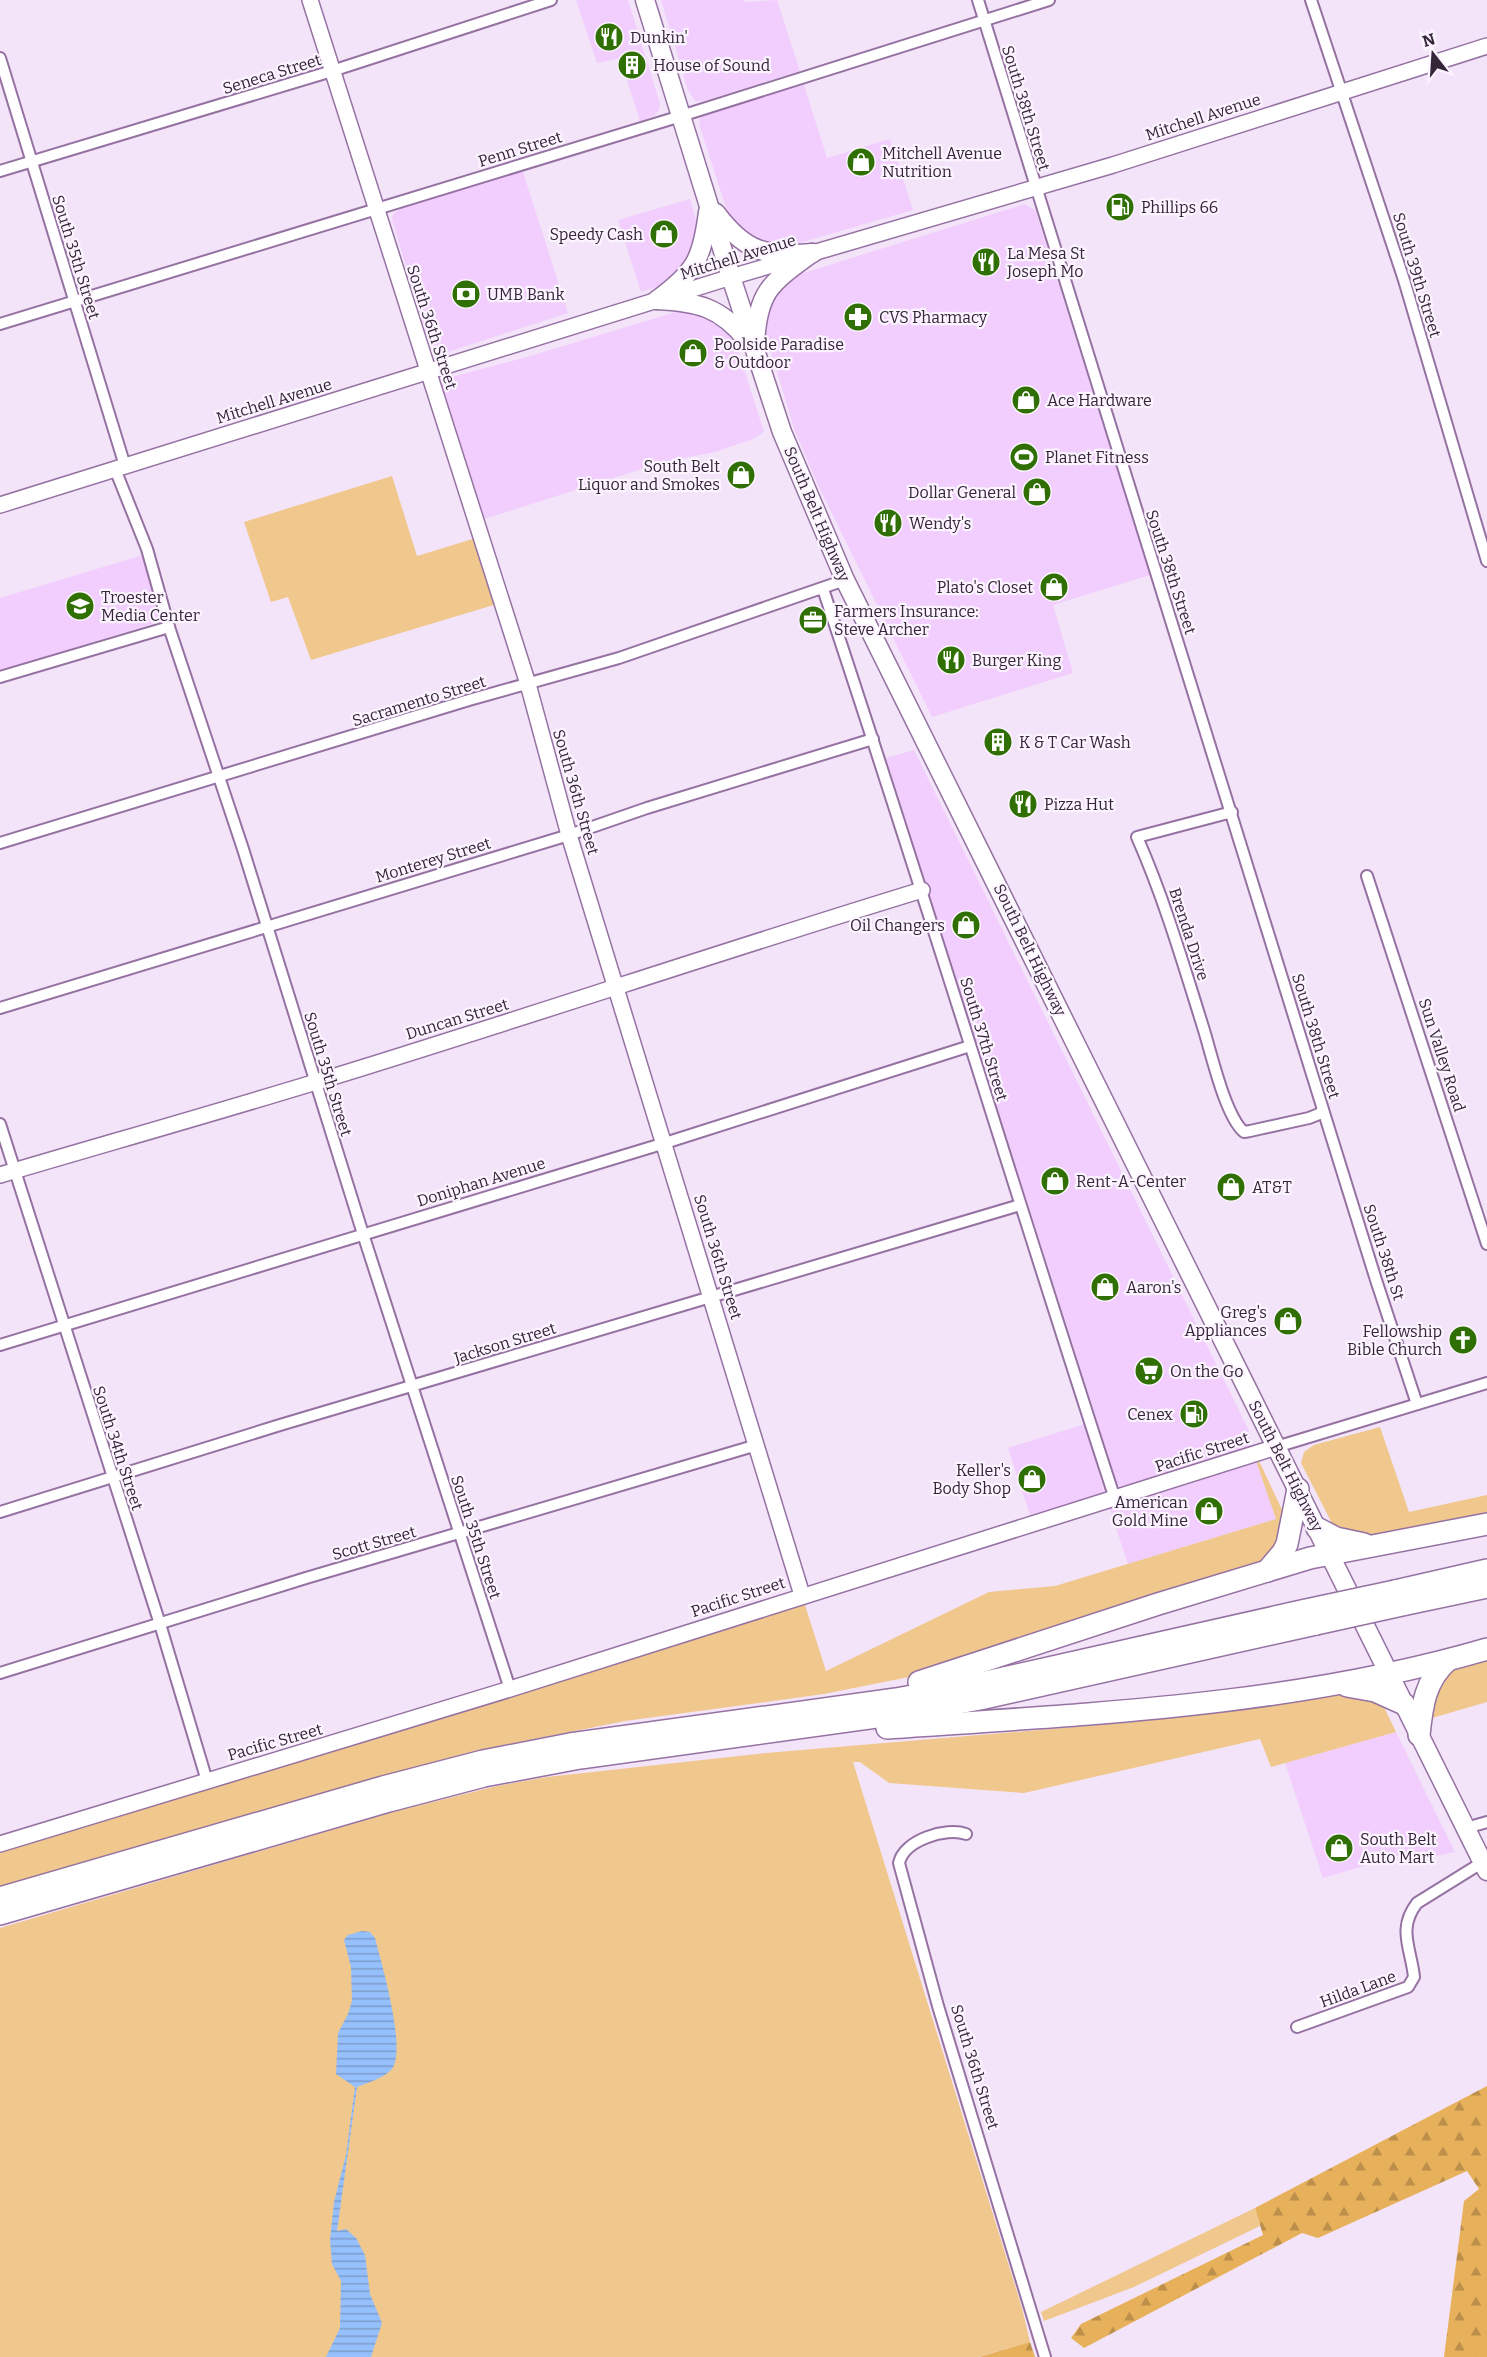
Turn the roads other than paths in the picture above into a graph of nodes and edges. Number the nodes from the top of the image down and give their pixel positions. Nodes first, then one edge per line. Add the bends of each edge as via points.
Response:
1 (310, 0) edge
2 (551, 0) edge
3 (645, 0) edge
4 (978, 0) edge
5 (1049, 0) edge
6 (1311, 0) edge
7 (984, 20) junction
8 (1487, 46) edge
9 (0, 58) edge
10 (332, 71) junction
11 (1342, 92) junction
12 (681, 116) junction
13 (31, 161) junction
14 (0, 171) edge
15 (1035, 187) junction
16 (709, 205) junction
17 (376, 208) junction
18 (813, 253) junction
19 (731, 277) junction
20 (657, 300) junction
21 (74, 302) junction
22 (0, 324) edge
23 (755, 351) junction
24 (428, 372) junction
25 (120, 467) junction
26 (0, 505) edge
27 (1487, 561) edge
28 (845, 580) junction
29 (823, 589) junction
30 (169, 627) junction
31 (0, 677) edge
32 (528, 684) junction
33 (873, 740) junction
34 (219, 776) junction
35 (1232, 812) junction
36 (569, 835) junction
37 (0, 843) edge
38 (1367, 876) dead end
39 (922, 890) junction
40 (267, 925) junction
41 (617, 987) junction
42 (0, 1008) edge
43 (970, 1046) junction
44 (315, 1082) junction
45 (1323, 1110) junction
46 (0, 1124) edge
47 (1282, 1124) joint
48 (664, 1143) junction
49 (7, 1173) edge
50 (1020, 1205) junction
51 (363, 1234) junction
52 (1487, 1244) edge
53 (710, 1296) junction
54 (63, 1326) junction
55 (0, 1345) edge
56 (1487, 1383) edge
57 (413, 1387) junction
58 (1417, 1404) junction
59 (758, 1445) junction
60 (1276, 1447) junction
61 (111, 1477) junction
62 (1298, 1489) junction
63 (1115, 1499) junction
64 (0, 1512) edge
65 (1487, 1524) edge
66 (1317, 1528) junction
67 (460, 1534) junction
68 (1371, 1545) junction
69 (1330, 1554) junction
70 (1487, 1570) edge
71 (1268, 1571) junction
72 (1487, 1587) edge
73 (802, 1595) junction
74 (1399, 1598) junction
75 (1311, 1617) junction
76 (160, 1624) junction
77 (1487, 1649) edge
78 (1448, 1660) junction
79 (0, 1673) edge
80 (1389, 1674) junction
81 (1337, 1685) junction
82 (510, 1689) junction
83 (1404, 1704) junction
84 (805, 1713) junction
85 (752, 1735) junction
86 (1419, 1735) junction
87 (207, 1781) junction
88 (1487, 1822) edge
89 (1466, 1828) junction
90 (966, 1834) dead end
91 (0, 1844) edge
92 (1485, 1867) edge
93 (0, 1898) edge
94 (0, 1914) edge
95 (1297, 2027) dead end
96 (1045, 2357) edge

1 - 10 street, South 36th Street
2 - 10 street, Seneca Street
3 - 12 main road, South Belt Highway
4 - 7 street, South 38th Street
5 - 7 street, Penn Street
6 - 11 street, South 39th Street
7 - 12 street, Penn Street
7 - 15 street, South 38th Street
8 - 11 street, Mitchell Avenue
9 - 13 street, South 35th Street
10 - 13 street, Seneca Street
10 - 17 street, South 36th Street
11 - 15 street, Mitchell Avenue
11 - 27 street, South 39th Street via 1404,280
12 - 16 main road, South Belt Highway
12 - 17 street, Penn Street
13 - 14 street, Seneca Street
13 - 21 street, South 35th Street
15 - 18 street, Mitchell Avenue
15 - 35 street, South 38th Street
16 - 18 main road via 732,232 756,250 785,255
16 - 19 main road, South Belt Highway
16 - 20 main road via 702,251 695,264
17 - 21 street, Penn Street
17 - 24 street, South 36th Street
18 - 19 street, Mitchell Avenue
18 - 23 main road via 778,278 765,294 759,309
19 - 20 street, Mitchell Avenue
19 - 23 main road, South Belt Highway
20 - 23 main road via 705,306 720,313
20 - 24 street, Mitchell Avenue
21 - 22 street, Penn Street
21 - 25 street, South 35th Street
23 - 28 main road, South Belt Highway via 782,432
24 - 25 street, Mitchell Avenue
24 - 32 street, South 36th Street
25 - 26 street, Mitchell Avenue
25 - 30 street, South 35th Street
28 - 29 street, Sacramento Street
28 - 60 main road, South Belt Highway
29 - 32 street, Sacramento Street via 620,658
29 - 33 street, South 37th Street
30 - 31 street
30 - 34 street, South 35th Street
32 - 34 street, Sacramento Street
32 - 36 street, South 36th Street
33 - 36 street, Monterey Street via 657,804
33 - 39 street, South 37th Street
34 - 37 street, Sacramento Street
34 - 40 street, South 35th Street
35 - 45 street, South 38th Street
35 - 47 street, Brenda Drive via 1137,837 1154,875 1237,1126 1244,1132
36 - 40 street, Monterey Street
36 - 41 street, South 36th Street
38 - 52 street, Sun Valley Road
39 - 41 street, Duncan Street
39 - 43 street, South 37th Street
40 - 42 street, Monterey Street
40 - 44 street, South 35th Street
41 - 44 street, Duncan Street
41 - 48 street, South 36th Street
43 - 48 street, Doniphan Avenue
43 - 50 street, South 37th Street
44 - 49 street, Duncan Street
44 - 51 street, South 35th Street
45 - 47 street, South 38th Street
45 - 58 street, South 38th St
46 - 49 street, South 34th Street
48 - 51 street, Doniphan Avenue
48 - 53 street, South 36th Street
49 - 54 street, South 34th Street
50 - 53 street, Jackson Street
50 - 63 street, South 37th Street
51 - 54 street, Doniphan Avenue
51 - 57 street, South 35th Street
53 - 57 street, Jackson Street
53 - 59 street, South 36th Street
54 - 55 street, Doniphan Avenue
54 - 61 street, South 34th Street
56 - 58 street, Pacific Street
57 - 61 street, Jackson Street
57 - 67 street, South 35th Street
58 - 60 street, Pacific Street
59 - 67 street, Scott Street
59 - 73 street, South 36th Street
60 - 62 main road, South Belt Highway
60 - 63 street, Pacific Street
61 - 64 street, Jackson Street
61 - 76 street, South 34th Street
62 - 66 main road, South Belt Highway
62 - 71 highway via 1287,1544
63 - 73 street, Pacific Street
65 - 68 highway
66 - 68 highway via 1336,1538
66 - 69 main road, South Belt Highway
67 - 76 street, Scott Street
67 - 82 street, South 35th Street
68 - 69 highway
69 - 71 highway
69 - 80 main road, South Belt Highway
70 - 74 highway
71 - 84 highway via 933,1679
72 - 74 highway
73 - 82 street, Pacific Street
74 - 75 highway, bridge
75 - 84 highway via 977,1684
75 - 85 highway via 980,1699
76 - 79 street, Scott Street
76 - 87 street, South 34th Street
77 - 78 highway
78 - 80 highway
78 - 86 highway via 1429,1682
80 - 81 highway
80 - 83 main road, South Belt Highway
81 - 83 highway via 1360,1687
81 - 85 highway via 1137,1710 807,1737
82 - 87 street, Pacific Street
83 - 86 main road, South Belt Highway
84 - 93 highway via 570,1744 483,1761
85 - 94 highway via 580,1758 484,1776
86 - 89 main road, South Belt Highway
87 - 91 street, Pacific Street
88 - 89 street
89 - 92 main road, South Belt Highway
90 - 96 street, South 36th Street via 945,1832 926,1838 908,1847 899,1863
92 - 95 street, Hilda Lane via 1417,1903 1410,1913 1405,1932 1414,1977 1408,1987

